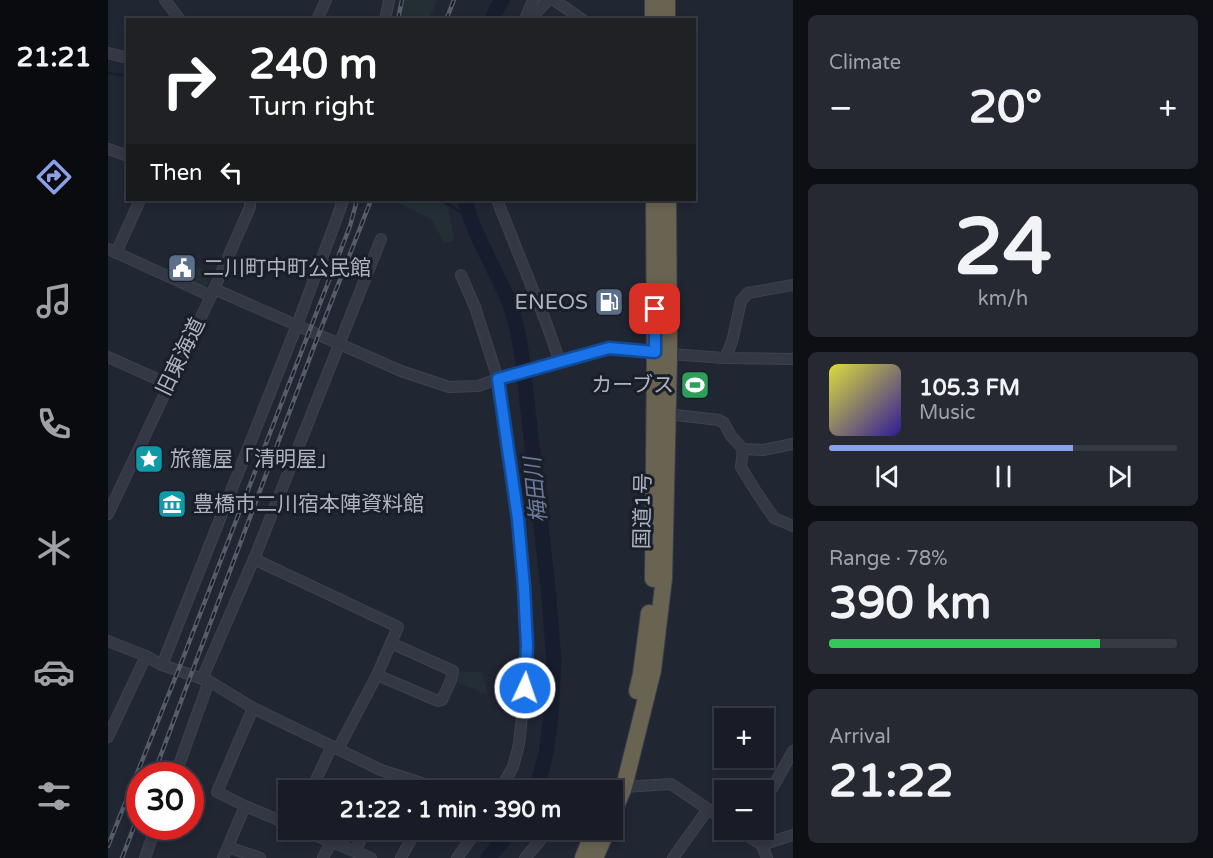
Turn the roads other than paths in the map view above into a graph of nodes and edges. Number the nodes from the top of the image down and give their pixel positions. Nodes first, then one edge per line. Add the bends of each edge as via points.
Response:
1 (165, 0) edge
2 (326, 0) edge
3 (389, 0) edge
4 (533, 0) edge
5 (548, 0) edge
6 (554, 0) edge
7 (653, 0) edge
8 (667, 0) edge
9 (178, 18) edge
10 (318, 18) edge
11 (385, 18) edge
12 (528, 18) edge
13 (529, 18) edge
14 (580, 18) edge
15 (654, 18) edge
16 (667, 18) edge
17 (108, 53) edge
18 (126, 58) edge
19 (108, 149) edge
20 (126, 155) edge
21 (139, 201) edge
22 (250, 201) edge
23 (343, 201) edge
24 (497, 201) edge
25 (654, 201) edge
26 (668, 201) edge
27 (381, 238) dead end
28 (112, 251) edge
29 (461, 275) dead end
30 (793, 285) edge
31 (212, 292) junction
32 (297, 325) junction
33 (336, 342) junction
34 (662, 353) junction
35 (108, 357) edge
36 (725, 358) junction
37 (793, 359) edge
38 (556, 364) junction
39 (501, 378) junction
40 (168, 384) junction
41 (667, 414) junction
42 (793, 444) edge
43 (744, 449) junction
44 (108, 514) edge
45 (793, 526) edge
46 (254, 559) junction
47 (108, 641) edge
48 (391, 643) junction
49 (146, 656) junction
50 (162, 665) junction
51 (377, 675) junction
52 (205, 680) junction
53 (252, 708) junction
54 (108, 737) edge
55 (335, 747) junction
56 (793, 751) edge
57 (179, 762) edge
58 (317, 780) edge
59 (410, 780) edge
60 (505, 780) edge
61 (617, 780) edge
62 (618, 780) edge
63 (774, 785) edge
64 (623, 787) edge
65 (245, 806) junction
66 (708, 809) junction
67 (714, 812) edge
68 (278, 820) edge
69 (793, 835) edge
70 (151, 840) edge
71 (326, 840) edge
72 (361, 840) edge
73 (411, 840) edge
74 (470, 840) edge
75 (540, 840) edge
76 (590, 840) edge
77 (603, 840) edge
78 (754, 840) edge
79 (331, 842) junction
80 (762, 845) junction
81 (228, 847) junction
82 (356, 852) junction
83 (145, 858) edge
84 (223, 858) edge
85 (260, 858) edge
86 (322, 858) edge
87 (371, 858) edge
88 (401, 858) edge
89 (457, 858) edge
90 (525, 858) edge
91 (583, 858) edge
92 (595, 858) edge
93 (673, 858) edge
94 (767, 858) edge

1 - 9 street
2 - 10 street
3 - 11 street
4 - 12 street
5 - 13 street
6 - 14 street
7 - 15 highway
8 - 16 highway
17 - 18 street
19 - 20 street
21 - 28 street
22 - 31 street, 旧東海道
23 - 32 street
24 - 38 street via 547,325
25 - 34 highway, 国道1号
26 - 34 highway, 国道1号
27 - 33 street
28 - 31 street
29 - 39 street
30 - 36 street via 748,293 741,301
31 - 32 street
31 - 40 street, 旧東海道
32 - 33 street
32 - 50 street
33 - 39 street via 449,387 478,386
33 - 46 street
34 - 36 street
34 - 38 street via 609,348
34 - 41 highway, 国道1号
34 - 61 highway, 国道1号 via 653,578 641,674
35 - 40 street
36 - 37 street
38 - 39 street
39 - 60 street via 518,519 527,646 519,744
40 - 44 street, 旧東海道
41 - 43 street via 719,420
41 - 62 highway, 国道1号 via 664,578 653,670
42 - 43 street
43 - 45 street via 741,467 755,490 774,518
46 - 48 street via 398,627
46 - 52 street
47 - 49 street
48 - 51 street
48 - 51 street via 453,671 451,680 438,701
49 - 50 street
49 - 54 street
50 - 52 street
51 - 55 street
52 - 53 street
52 - 57 street
53 - 55 street
53 - 65 street via 217,792
55 - 58 street
55 - 59 street
56 - 63 street
64 - 66 street via 671,784
65 - 68 street
65 - 81 street
66 - 67 street
66 - 93 street
69 - 80 street
70 - 83 street
71 - 79 street
72 - 82 street
73 - 88 street
74 - 89 street
75 - 90 street
76 - 91 highway
77 - 92 highway
78 - 80 street
79 - 82 street
79 - 86 street
80 - 94 street
81 - 84 street
81 - 85 street
82 - 87 street

